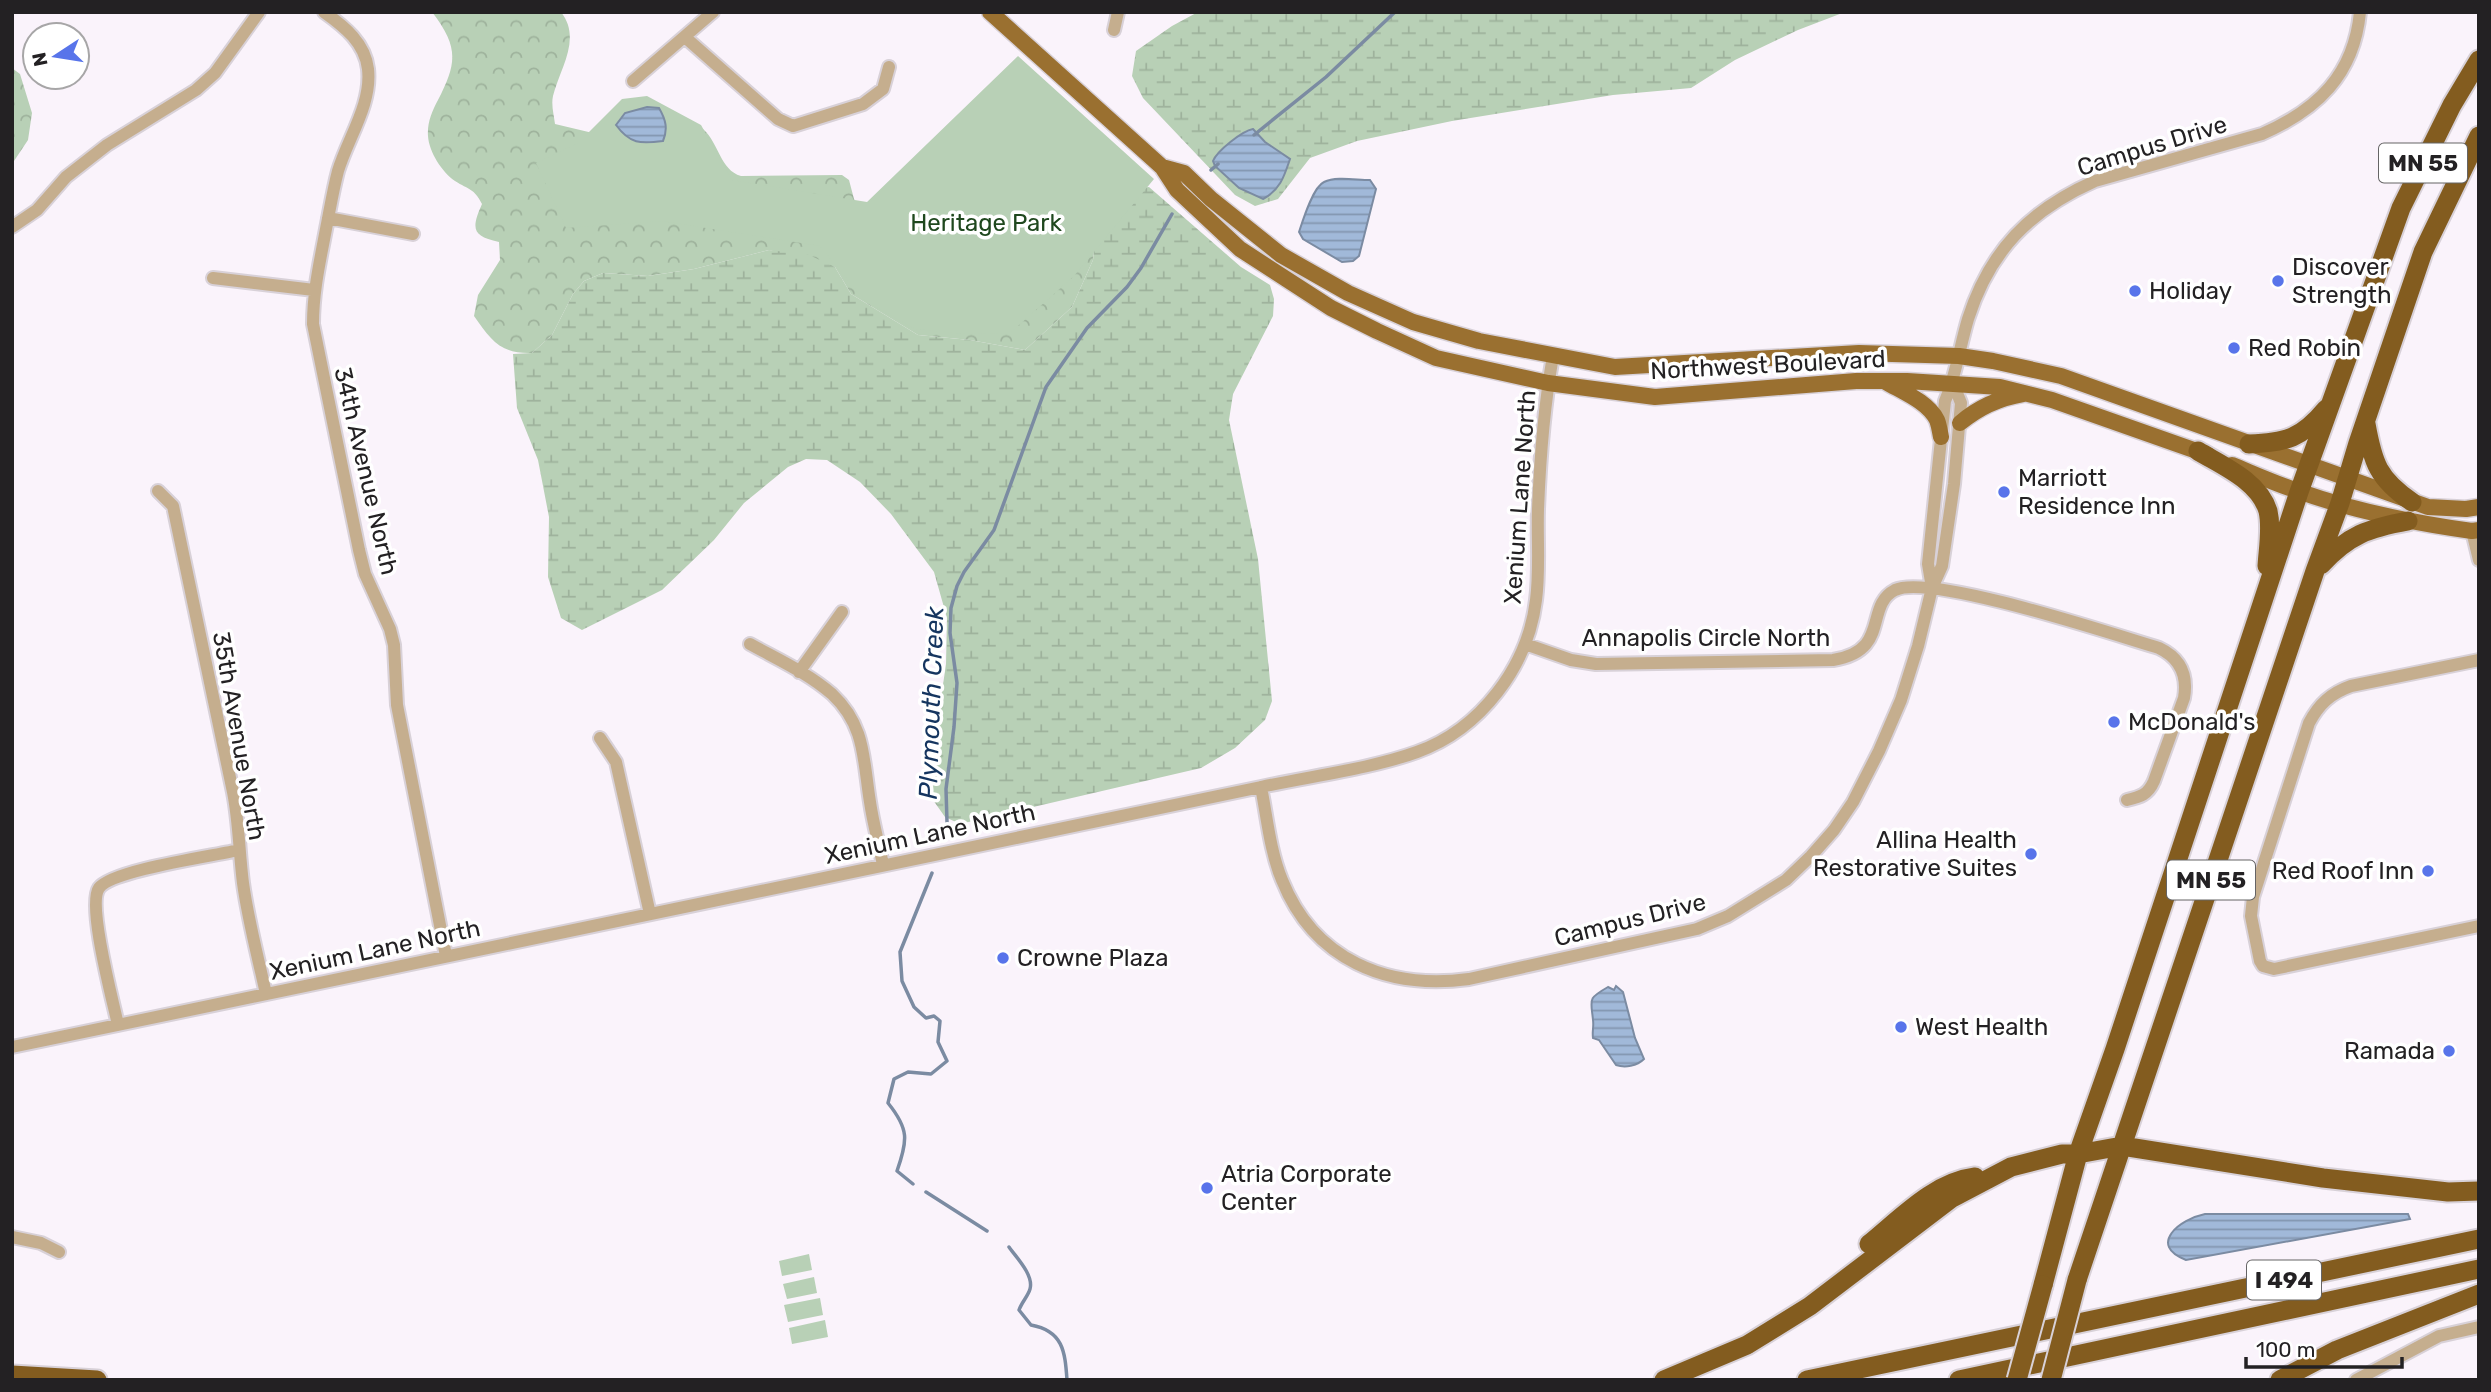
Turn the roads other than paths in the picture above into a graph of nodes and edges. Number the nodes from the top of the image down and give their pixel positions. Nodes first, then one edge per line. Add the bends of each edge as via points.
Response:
1 (259, 12) edge
2 (324, 12) edge
3 (713, 12) edge
4 (990, 12) edge
5 (1118, 12) edge
6 (2360, 12) edge
7 (1114, 30) dead end
8 (686, 38) junction
9 (2479, 60) edge
10 (889, 67) dead end
11 (633, 81) dead end
12 (2479, 136) edge
13 (1162, 167) junction
14 (328, 218) junction
15 (12, 227) edge
16 (412, 234) dead end
17 (213, 278) dead end
18 (314, 290) junction
19 (1553, 356) junction
20 (1959, 356) junction
21 (1884, 381) junction
22 (1548, 383) junction
23 (1953, 383) junction
24 (2027, 393) junction
25 (2331, 403) junction
26 (2366, 419) junction
27 (1960, 423) junction
28 (1941, 437) junction
29 (2249, 444) junction
30 (2198, 451) junction
31 (2308, 466) junction
32 (2347, 480) junction
33 (158, 491) dead end
34 (2299, 492) junction
35 (2340, 503) junction
36 (2479, 507) edge
37 (2410, 512) junction
38 (2476, 530) edge
39 (2479, 560) edge
40 (2315, 571) junction
41 (1932, 588) junction
42 (2266, 591) junction
43 (842, 612) dead end
44 (750, 644) dead end
45 (1525, 644) junction
46 (2479, 660) edge
47 (799, 672) junction
48 (600, 738) dead end
49 (1261, 787) junction
50 (2127, 800) dead end
51 (239, 850) junction
52 (883, 865) junction
53 (650, 914) junction
54 (2479, 926) edge
55 (446, 956) junction
56 (266, 994) junction
57 (118, 1025) junction
58 (12, 1047) edge
59 (2122, 1146) junction
60 (2078, 1154) junction
61 (2479, 1191) edge
62 (12, 1237) edge
63 (2479, 1239) edge
64 (59, 1252) dead end
65 (2479, 1269) edge
66 (2479, 1294) edge
67 (2479, 1328) edge
68 (2325, 1355) junction
69 (12, 1375) edge
70 (97, 1380) edge
71 (1664, 1380) edge
72 (1807, 1380) edge
73 (1959, 1380) edge
74 (2017, 1380) edge
75 (2051, 1380) edge
76 (2280, 1380) edge
77 (2305, 1380) edge
78 (2357, 1380) edge

1 - 15 street via 215,73 196,90 107,145
2 - 14 street, 34th Avenue North via 354,37 368,68 365,103 338,172
3 - 8 street
4 - 13 main road, Northwest Boulevard
5 - 7 street
6 - 20 street, Campus Drive via 2342,71 2308,109 2286,124 2095,181 2069,192 2024,225 1989,269
8 - 10 street via 778,119 793,125 863,104 883,89
8 - 11 street
9 - 25 highway, MN 55 via 2401,208
12 - 26 highway, MN 55 via 2423,252
13 - 19 main road, Northwest Boulevard via 1184,173 1282,255 1348,293 1413,322
13 - 22 main road, Northwest Boulevard via 1177,190 1240,249 1331,308 1436,358
14 - 16 street
14 - 18 street, 34th Avenue North
17 - 18 street
18 - 55 street, 34th Avenue North via 317,349 359,550 394,645 401,734
19 - 20 main road, Northwest Boulevard via 1615,367 1859,353
19 - 22 street, Xenium Lane North
20 - 23 street, Campus Drive
20 - 29 main road, Northwest Boulevard via 2061,376
21 - 22 main road, Northwest Boulevard via 1655,397
21 - 23 main road, Northwest Boulevard
21 - 28 main road via 1929,410
22 - 45 street, Xenium Lane North via 1539,477 1536,600
23 - 24 main road, Northwest Boulevard
23 - 27 street, Campus Drive via 1961,403
23 - 28 street, Campus Drive via 1945,401
24 - 27 main road via 1991,402
24 - 30 main road, Northwest Boulevard
25 - 29 highway via 2296,436 2278,443
25 - 31 highway, MN 55
26 - 32 highway, MN 55
26 - 37 highway via 2376,467
27 - 41 street, Campus Drive via 1942,566
28 - 41 street, Campus Drive via 1928,564
29 - 31 main road, Northwest Boulevard
30 - 34 main road, Northwest Boulevard
30 - 42 highway via 2245,481 2264,501 2269,514
31 - 32 main road, Northwest Boulevard
31 - 34 highway, MN 55
32 - 35 highway, MN 55
32 - 37 main road, Northwest Boulevard
33 - 51 street, 35th Avenue North via 173,506 238,820
34 - 35 main road, Northwest Boulevard
34 - 42 highway, MN 55
35 - 37 main road, Northwest Boulevard
35 - 40 highway, MN 55
36 - 37 main road via 2428,507
37 - 38 main road
37 - 40 highway via 2355,536
38 - 39 street
40 - 59 highway, MN 55
41 - 45 street, Annapolis Circle North via 1911,586 1889,594 1869,642 1853,654 1833,660 1596,664
41 - 49 street, Campus Drive via 1901,700 1847,811 1786,880 1728,916 1663,939 1469,979 1427,982 1392,978 1345,957 1325,942 1292,902 1281,878
41 - 50 street, Annapolis Circle North via 2058,617 2170,653 2184,674 2184,698 2150,791
42 - 60 highway, MN 55
43 - 47 street
44 - 47 street
45 - 49 street, Xenium Lane North via 1487,705 1444,739 1391,759
46 - 54 street via 2341,689 2319,705 2309,723 2251,906 2258,953 2263,966 2274,969
47 - 52 street via 832,694 857,729
48 - 53 street via 616,762
49 - 52 street, Xenium Lane North
51 - 56 street, 35th Avenue North
51 - 57 street via 124,874 99,888 96,918
52 - 53 street, Xenium Lane North
53 - 55 street, Xenium Lane North
55 - 56 street, Xenium Lane North
56 - 57 street, Xenium Lane North
57 - 58 street, Xenium Lane North
59 - 60 highway
59 - 61 highway via 2323,1178 2448,1192
59 - 75 highway, MN 55, bridge via 2077,1280
60 - 71 highway via 2062,1154 1993,1175 1952,1198 1810,1306 1747,1345
60 - 74 highway, MN 55, bridge
62 - 64 street
63 - 72 highway, I 494
65 - 73 highway, I 494
66 - 68 highway
67 - 78 street via 2439,1336
68 - 76 highway
68 - 77 highway via 2315,1375
69 - 70 highway

